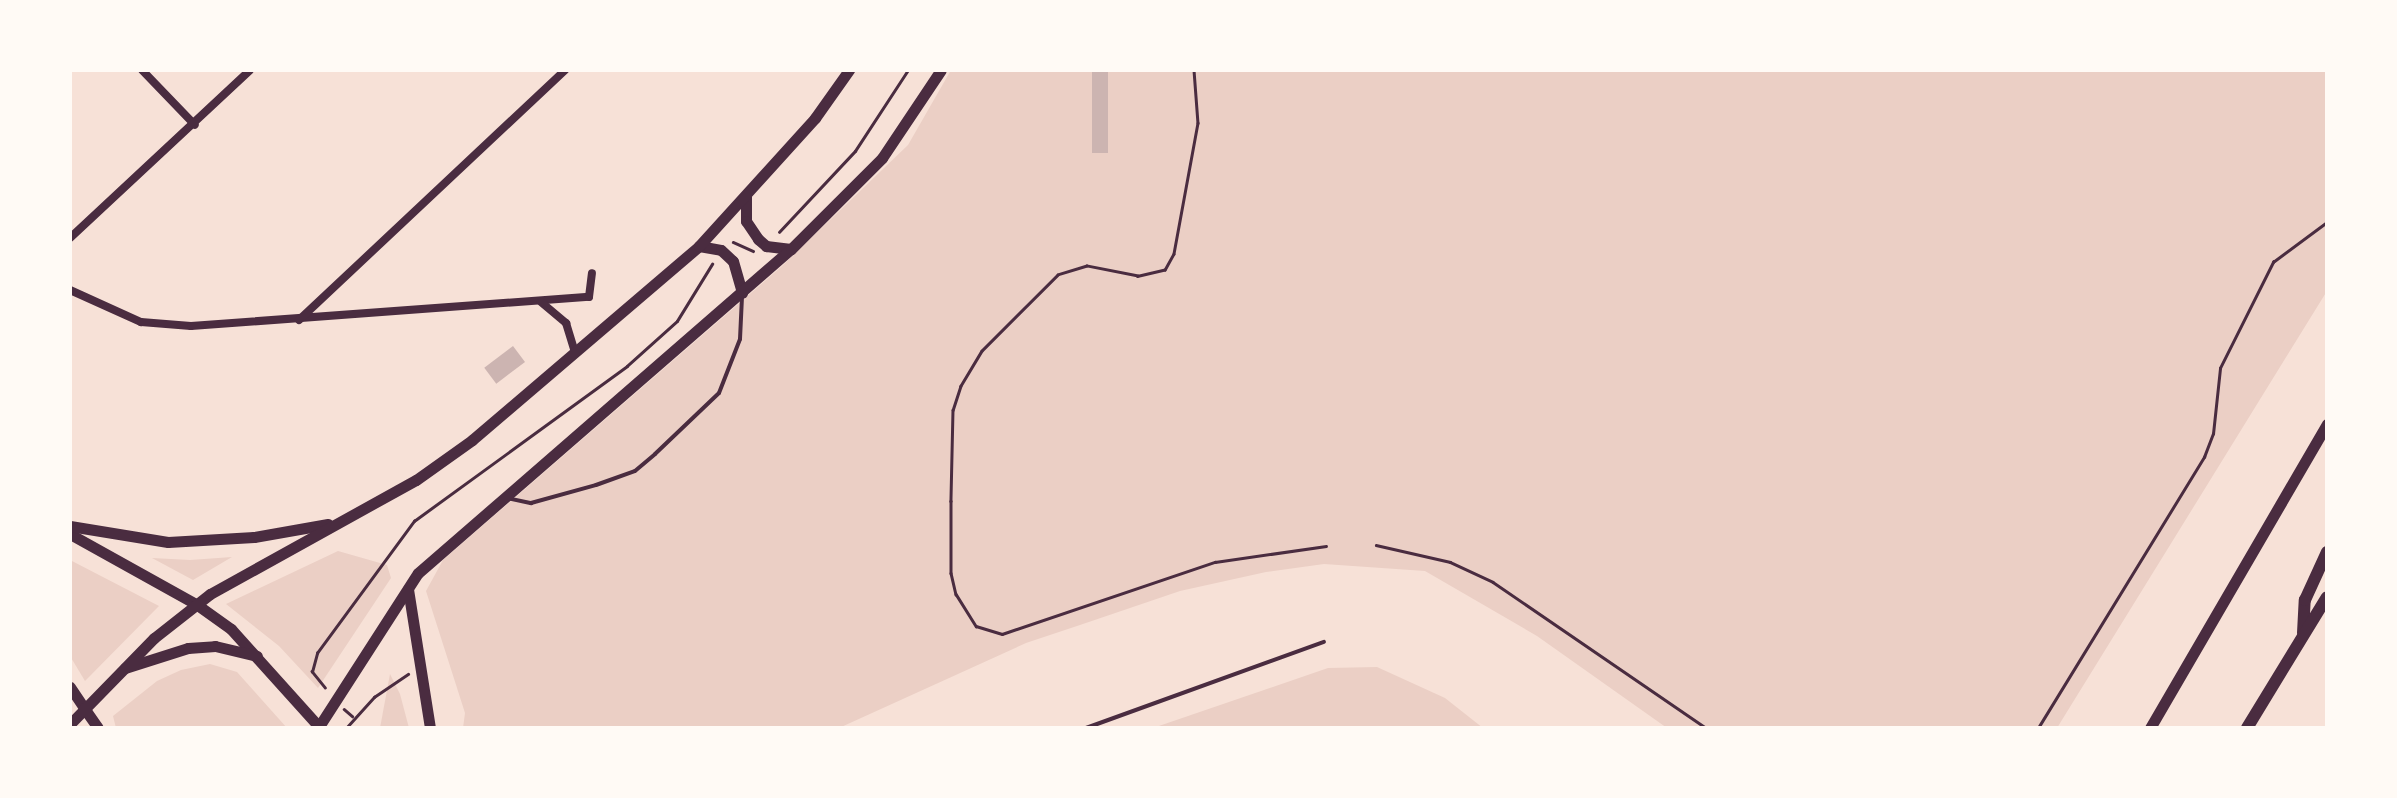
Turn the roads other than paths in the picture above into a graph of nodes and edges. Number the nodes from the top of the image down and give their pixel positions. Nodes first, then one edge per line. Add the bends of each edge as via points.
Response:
1 (142, 70) edge
2 (250, 70) edge
3 (565, 70) edge
4 (849, 70) edge
5 (940, 70) edge
6 (195, 125) junction
7 (746, 196) junction
8 (70, 238) edge
9 (699, 246) junction
10 (791, 248) junction
11 (592, 273) dead end
12 (70, 290) edge
13 (742, 294) junction
14 (537, 300) junction
15 (299, 320) junction
16 (574, 352) junction
17 (2327, 424) edge
18 (507, 498) junction
19 (337, 522) junction
20 (70, 526) edge
21 (70, 534) edge
22 (2327, 552) edge
23 (408, 585) junction
24 (2327, 597) edge
25 (196, 604) junction
26 (2304, 633) junction
27 (1324, 642) dead end
28 (257, 656) junction
29 (122, 669) junction
30 (70, 687) edge
31 (84, 708) junction
32 (2250, 722) edge
33 (70, 724) edge
34 (98, 728) edge
35 (319, 728) edge
36 (430, 728) edge
37 (1086, 728) edge
38 (2150, 728) edge

1 - 6 street
2 - 6 street
3 - 15 street
4 - 7 main road
5 - 10 main road via 882,158
6 - 8 street
7 - 9 main road
7 - 10 main road via 746,221 766,246
9 - 13 main road via 721,250 738,270
9 - 16 main road
10 - 13 main road
11 - 14 street via 589,297
12 - 15 street via 113,313 159,325
13 - 18 main road
13 - 18 lane via 740,339 719,393 655,454 635,471 596,485 532,503
14 - 15 street
14 - 16 street via 566,323
16 - 19 main road via 444,463
17 - 38 main road
18 - 23 main road
19 - 20 main road via 254,537 168,542
19 - 25 main road
21 - 25 main road
22 - 26 highway via 2305,600
23 - 35 main road
23 - 36 main road
24 - 26 highway
25 - 28 main road
25 - 29 main road
26 - 32 highway
27 - 37 lane
28 - 29 main road via 215,646 188,648
28 - 35 main road
29 - 31 main road
30 - 31 main road
31 - 33 main road
31 - 34 main road

